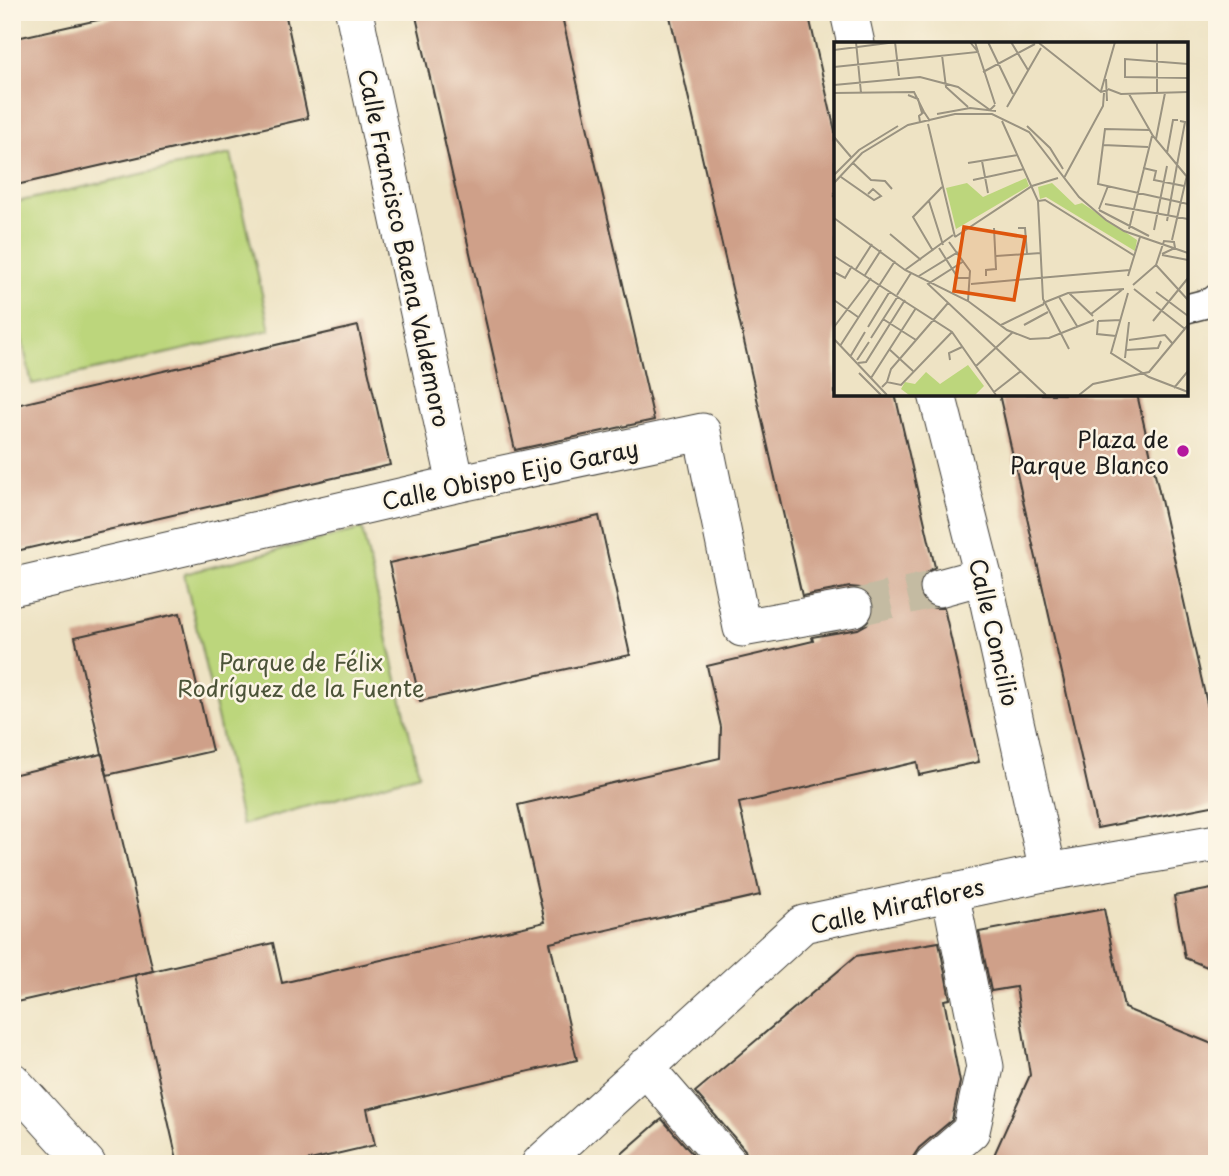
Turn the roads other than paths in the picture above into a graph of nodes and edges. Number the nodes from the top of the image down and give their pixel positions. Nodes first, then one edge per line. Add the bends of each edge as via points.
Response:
1 (354, 12) edge
2 (849, 12) edge
3 (856, 42) edge
4 (1217, 298) edge
5 (1187, 308) edge
6 (938, 396) edge
7 (456, 484) junction
8 (983, 576) junction
9 (12, 587) edge
10 (939, 588) tunnel mouth
11 (854, 608) tunnel mouth
12 (1217, 843) edge
13 (1048, 872) junction
14 (950, 892) junction
15 (645, 1067) junction
16 (12, 1081) edge
17 (87, 1164) edge
18 (540, 1164) edge
19 (729, 1164) edge
20 (933, 1164) edge

1 - 7 street, Calle Francisco Baena Valdemoro
2 - 3 street
4 - 5 street
6 - 8 street, Calle Concilio
7 - 9 street, Calle Obispo Eijo Garay
7 - 11 street, Calle Obispo Eijo Garay via 702,432 742,628
8 - 10 street
8 - 13 street, Calle Concilio
12 - 13 street, Calle Miraflores
13 - 14 street, Calle Miraflores
14 - 15 street, Calle Miraflores via 803,924
14 - 20 street via 985,1067 971,1131
15 - 18 street, Calle Miraflores
15 - 19 street
16 - 17 street

